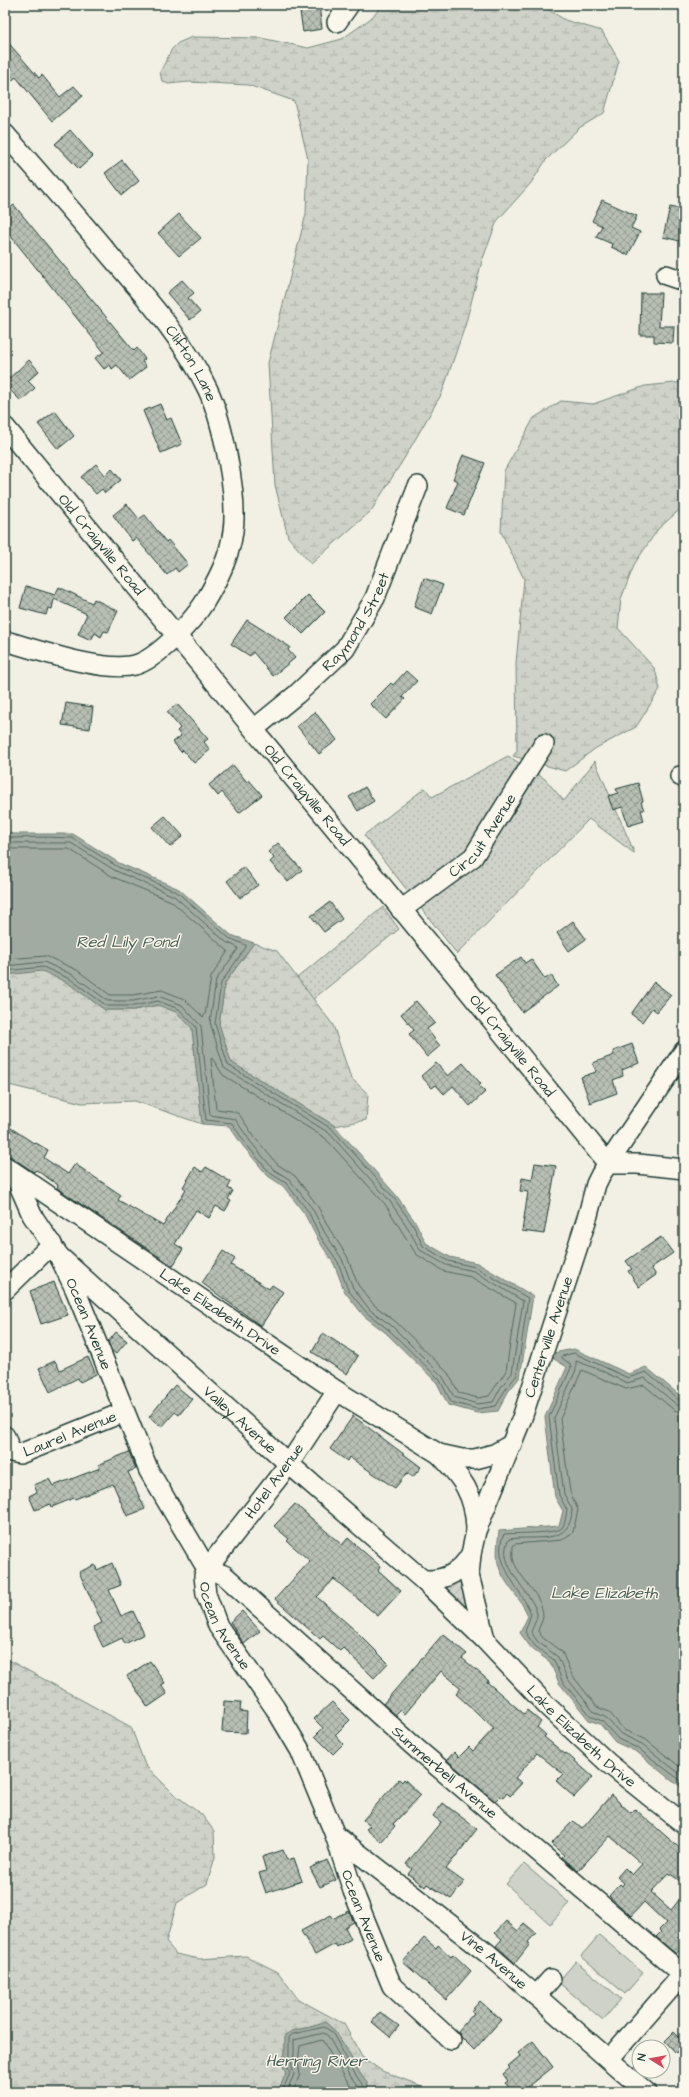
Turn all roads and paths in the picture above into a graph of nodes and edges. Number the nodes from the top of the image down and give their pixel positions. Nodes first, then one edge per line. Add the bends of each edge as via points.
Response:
1 (349, 5) edge
2 (337, 22) dead end
3 (5, 134) edge
4 (666, 276) dead end
5 (684, 282) edge
6 (5, 427) edge
7 (418, 486) dead end
8 (176, 635) junction
9 (5, 641) edge
10 (254, 729) junction
11 (544, 744) dead end
12 (401, 910) junction
13 (684, 1051) edge
14 (608, 1164) junction
15 (684, 1169) edge
16 (9, 1170) edge
17 (55, 1250) junction
18 (5, 1290) edge
19 (337, 1391) junction
20 (124, 1412) junction
21 (5, 1436) edge
22 (512, 1444) junction
23 (439, 1454) junction
24 (289, 1464) junction
25 (476, 1532) junction
26 (471, 1554) junction
27 (207, 1569) junction
28 (423, 1580) junction
29 (485, 1640) junction
30 (684, 1824) edge
31 (335, 1835) junction
32 (684, 1974) edge
33 (551, 1979) dead end
34 (536, 1996) junction
35 (451, 2040) dead end
36 (609, 2059) junction
37 (646, 2092) edge

1 - 2 street
3 - 8 street, Clifton Lane via 154,306 208,391 222,434 233,485 234,531 216,584 199,610
4 - 5 street
6 - 8 street, Old Craigville Road
7 - 10 street, Raymond Street via 375,598 345,648 297,694
8 - 9 street, Clifton Lane via 144,661 118,666 86,662
8 - 10 street, Old Craigville Road
10 - 12 street, Old Craigville Road
11 - 12 street, Circuit Avenue via 473,857
12 - 14 street, Old Craigville Road
13 - 14 street, Centerville Avenue
14 - 15 street
14 - 22 street, Centerville Avenue via 596,1184
16 - 17 street, Ocean Avenue via 32,1215
16 - 19 street, Lake Elizabeth Drive
17 - 18 street
17 - 20 street, Ocean Avenue via 86,1314
17 - 24 street, Valley Avenue
19 - 23 street, Lake Elizabeth Drive
19 - 24 street, Hotel Avenue
20 - 21 street, Laurel Avenue via 20,1454 11,1452
20 - 27 street, Ocean Avenue via 154,1480
22 - 23 street, Lake Elizabeth Drive via 494,1454 475,1459
22 - 25 street, Centerville Avenue
23 - 25 street, Lake Elizabeth Drive via 457,1473 469,1492 476,1516
24 - 27 street, Hotel Avenue
24 - 28 street, Valley Avenue
25 - 26 street, Centerville Avenue
26 - 28 street via 466,1563 454,1574 440,1579
26 - 29 street, Centerville Avenue via 469,1575
27 - 31 street, Ocean Avenue via 204,1576 206,1594 218,1626 275,1708 300,1750
27 - 32 street, Summerbell Avenue via 224,1575 418,1750
28 - 29 street, Valley Avenue
29 - 30 street, Lake Elizabeth Drive via 547,1706 608,1763
31 - 34 street, Vine Avenue via 486,1953
31 - 35 street, Ocean Avenue via 353,1891 392,1986
32 - 36 street
33 - 34 street
34 - 36 street, Vine Avenue
36 - 37 street, Vine Avenue

